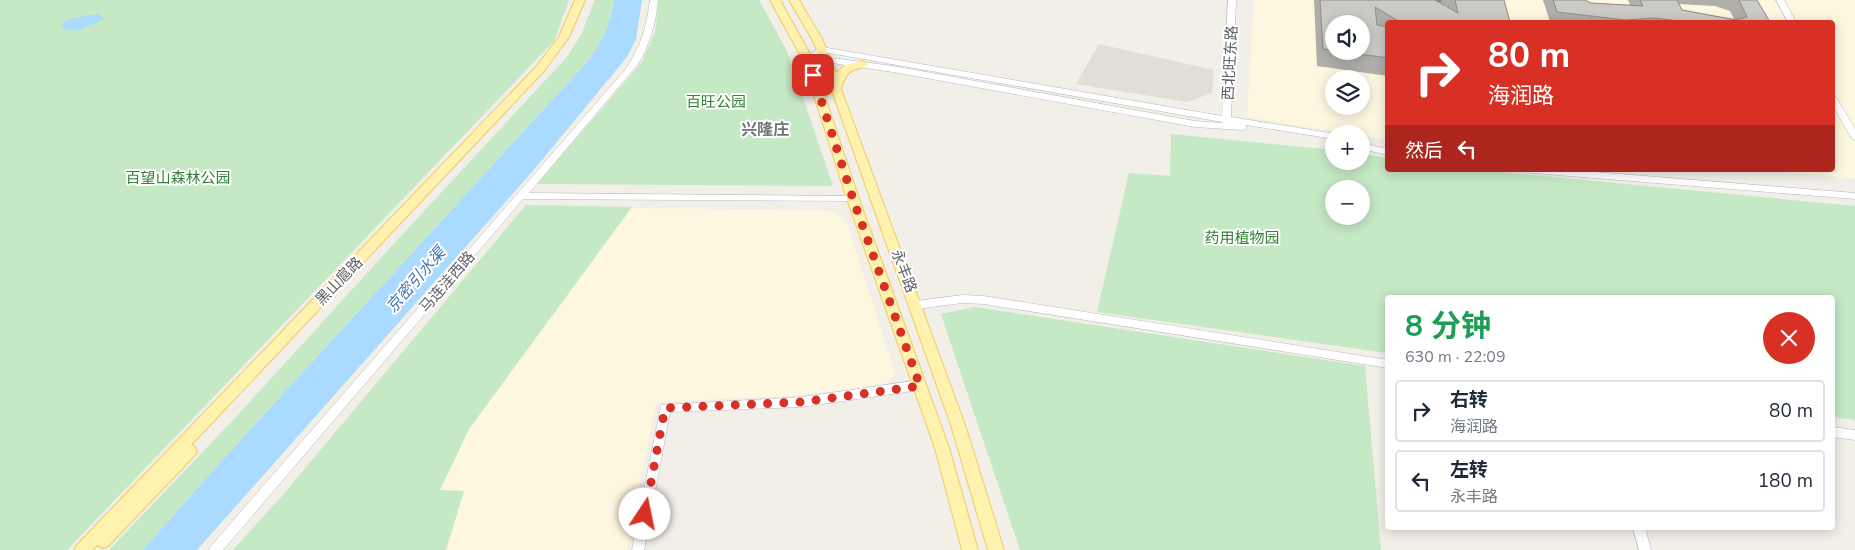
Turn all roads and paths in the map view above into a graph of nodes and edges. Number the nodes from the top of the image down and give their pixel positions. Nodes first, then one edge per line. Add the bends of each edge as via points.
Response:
1 (580, 0) edge
2 (587, 0) edge
3 (654, 0) edge
4 (776, 0) edge
5 (794, 0) edge
6 (1232, 0) edge
7 (1780, 0) edge
8 (1791, 20) edge
9 (823, 53) junction
10 (807, 58) junction
11 (863, 64) junction
12 (836, 90) junction
13 (1835, 102) edge
14 (1227, 123) junction
15 (1325, 135) edge
16 (1855, 136) edge
17 (1325, 140) edge
18 (1370, 143) edge
19 (1385, 145) edge
20 (1370, 148) edge
21 (1385, 151) edge
22 (1557, 172) edge
23 (1640, 172) edge
24 (1855, 190) edge
25 (521, 196) junction
26 (1855, 196) edge
27 (853, 199) junction
28 (917, 305) junction
29 (1385, 364) edge
30 (920, 386) junction
31 (1835, 432) edge
32 (1855, 435) edge
33 (1640, 530) edge
34 (82, 550) edge
35 (94, 550) edge
36 (215, 550) edge
37 (638, 550) edge
38 (970, 550) edge
39 (996, 550) edge
40 (1645, 550) edge

1 - 34 main road, 黑山扈路 via 564,37 540,69
2 - 35 main road, 黑山扈路 via 576,30 548,70
3 - 25 street, 马连洼西路 via 650,30 636,61
4 - 10 main road, 永丰路
5 - 9 main road, 永丰路
6 - 14 street, 西北旺东路
7 - 8 street
9 - 10 street
9 - 11 street
9 - 12 main road, 永丰路
9 - 14 street
10 - 27 main road, 永丰路
11 - 12 main road via 849,67 841,73
11 - 14 street via 1195,124
12 - 28 main road, 永丰路
13 - 16 street
14 - 15 street
14 - 17 street
18 - 19 street
20 - 21 street
22 - 26 street
23 - 24 street
25 - 27 street
25 - 36 street, 马连洼西路
27 - 30 main road, 永丰路
28 - 29 street via 962,299 984,300
28 - 39 main road, 永丰路
30 - 37 street via 802,402 665,408
30 - 38 main road, 永丰路 via 950,474
31 - 32 street
33 - 40 street

